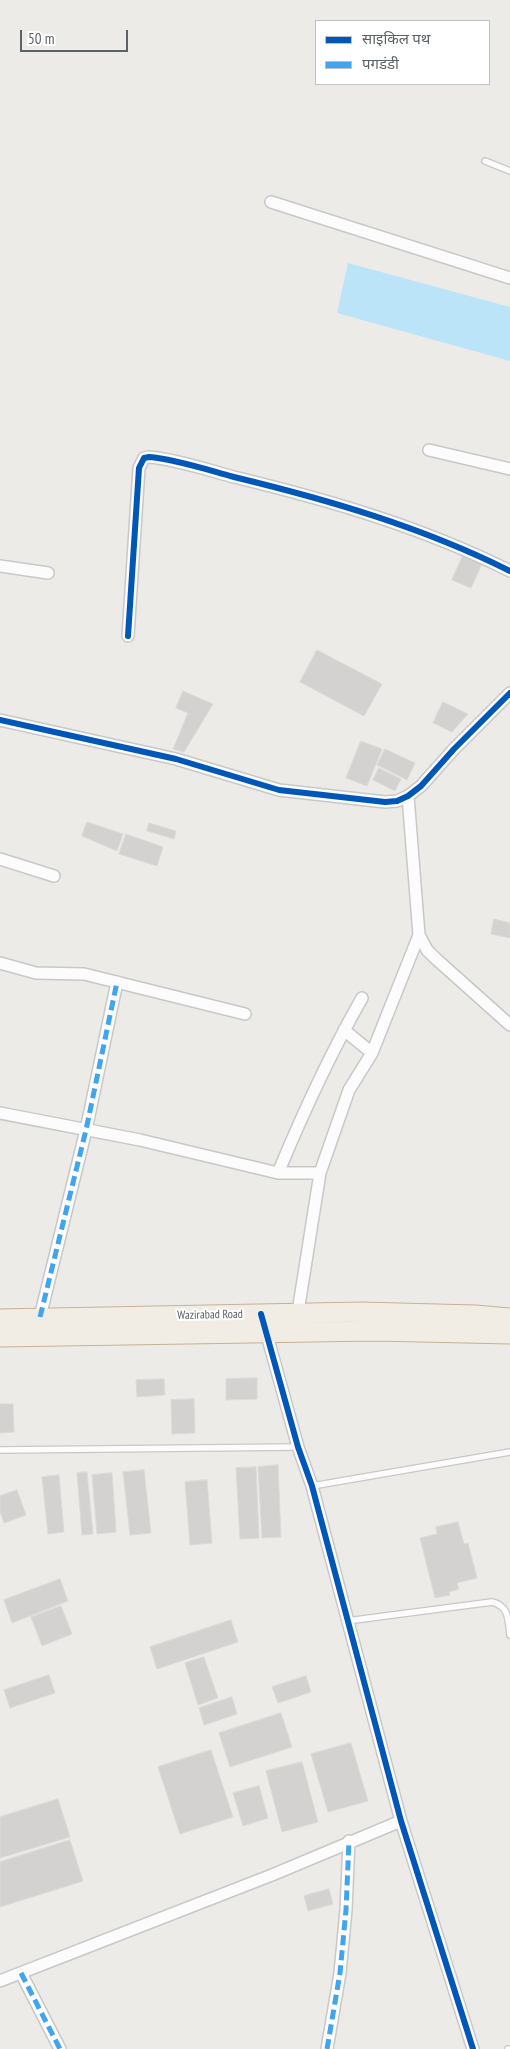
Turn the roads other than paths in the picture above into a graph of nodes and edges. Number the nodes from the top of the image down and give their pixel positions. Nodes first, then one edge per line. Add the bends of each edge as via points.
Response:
1 (485, 161) dead end
2 (510, 171) edge
3 (271, 202) dead end
4 (510, 278) edge
5 (429, 450) dead end
6 (510, 469) edge
7 (0, 566) edge
8 (510, 570) edge
9 (48, 573) dead end
10 (128, 636) dead end
11 (510, 693) edge
12 (0, 720) edge
13 (408, 796) junction
14 (0, 859) edge
15 (54, 876) dead end
16 (419, 935) junction
17 (0, 963) edge
18 (117, 982) junction
19 (362, 998) dead end
20 (245, 1014) dead end
21 (510, 1025) edge
22 (344, 1030) junction
23 (372, 1053) junction
24 (0, 1113) edge
25 (86, 1130) junction
26 (278, 1173) junction
27 (320, 1173) junction
28 (261, 1314) junction
29 (297, 1314) junction
30 (40, 1317) junction
31 (510, 1318) edge
32 (0, 1319) edge
33 (295, 1332) junction
34 (266, 1333) junction
35 (510, 1334) edge
36 (0, 1337) edge
37 (298, 1447) junction
38 (0, 1450) edge
39 (510, 1452) edge
40 (312, 1486) junction
41 (348, 1621) junction
42 (510, 1635) edge
43 (401, 1820) junction
44 (349, 1841) junction
45 (21, 1973) junction
46 (0, 1981) edge
47 (60, 2049) edge
48 (327, 2049) edge
49 (473, 2049) edge

1 - 2 lane
3 - 4 street
5 - 6 street
7 - 9 street
8 - 10 street via 441,538 357,508 149,457 144,458 139,468
11 - 13 street
12 - 13 street via 176,759 280,790 385,802
13 - 16 street
14 - 15 street
16 - 21 street via 435,958
16 - 23 street
17 - 18 street via 36,973 84,974
18 - 20 street
18 - 25 street
19 - 22 street
22 - 23 street
22 - 26 street via 307,1103
23 - 27 street via 349,1090
24 - 25 street
25 - 26 street
25 - 30 street
26 - 27 street
27 - 29 street
28 - 29 highway, Wazirabad Road
28 - 30 highway, Wazirabad Road
28 - 34 street
29 - 31 highway, Wazirabad Road via 362,1312
29 - 33 street
30 - 32 highway, Wazirabad Road
33 - 34 highway, Wazirabad Road
33 - 35 highway, Wazirabad Road
34 - 36 highway, Wazirabad Road
34 - 37 street
37 - 38 lane
37 - 40 street
39 - 40 lane
40 - 41 street
41 - 42 lane via 492,1602 500,1604 506,1611
41 - 43 street
43 - 44 street
43 - 49 street
44 - 45 street via 272,1875
44 - 48 street via 340,1973
45 - 46 street
45 - 47 street

